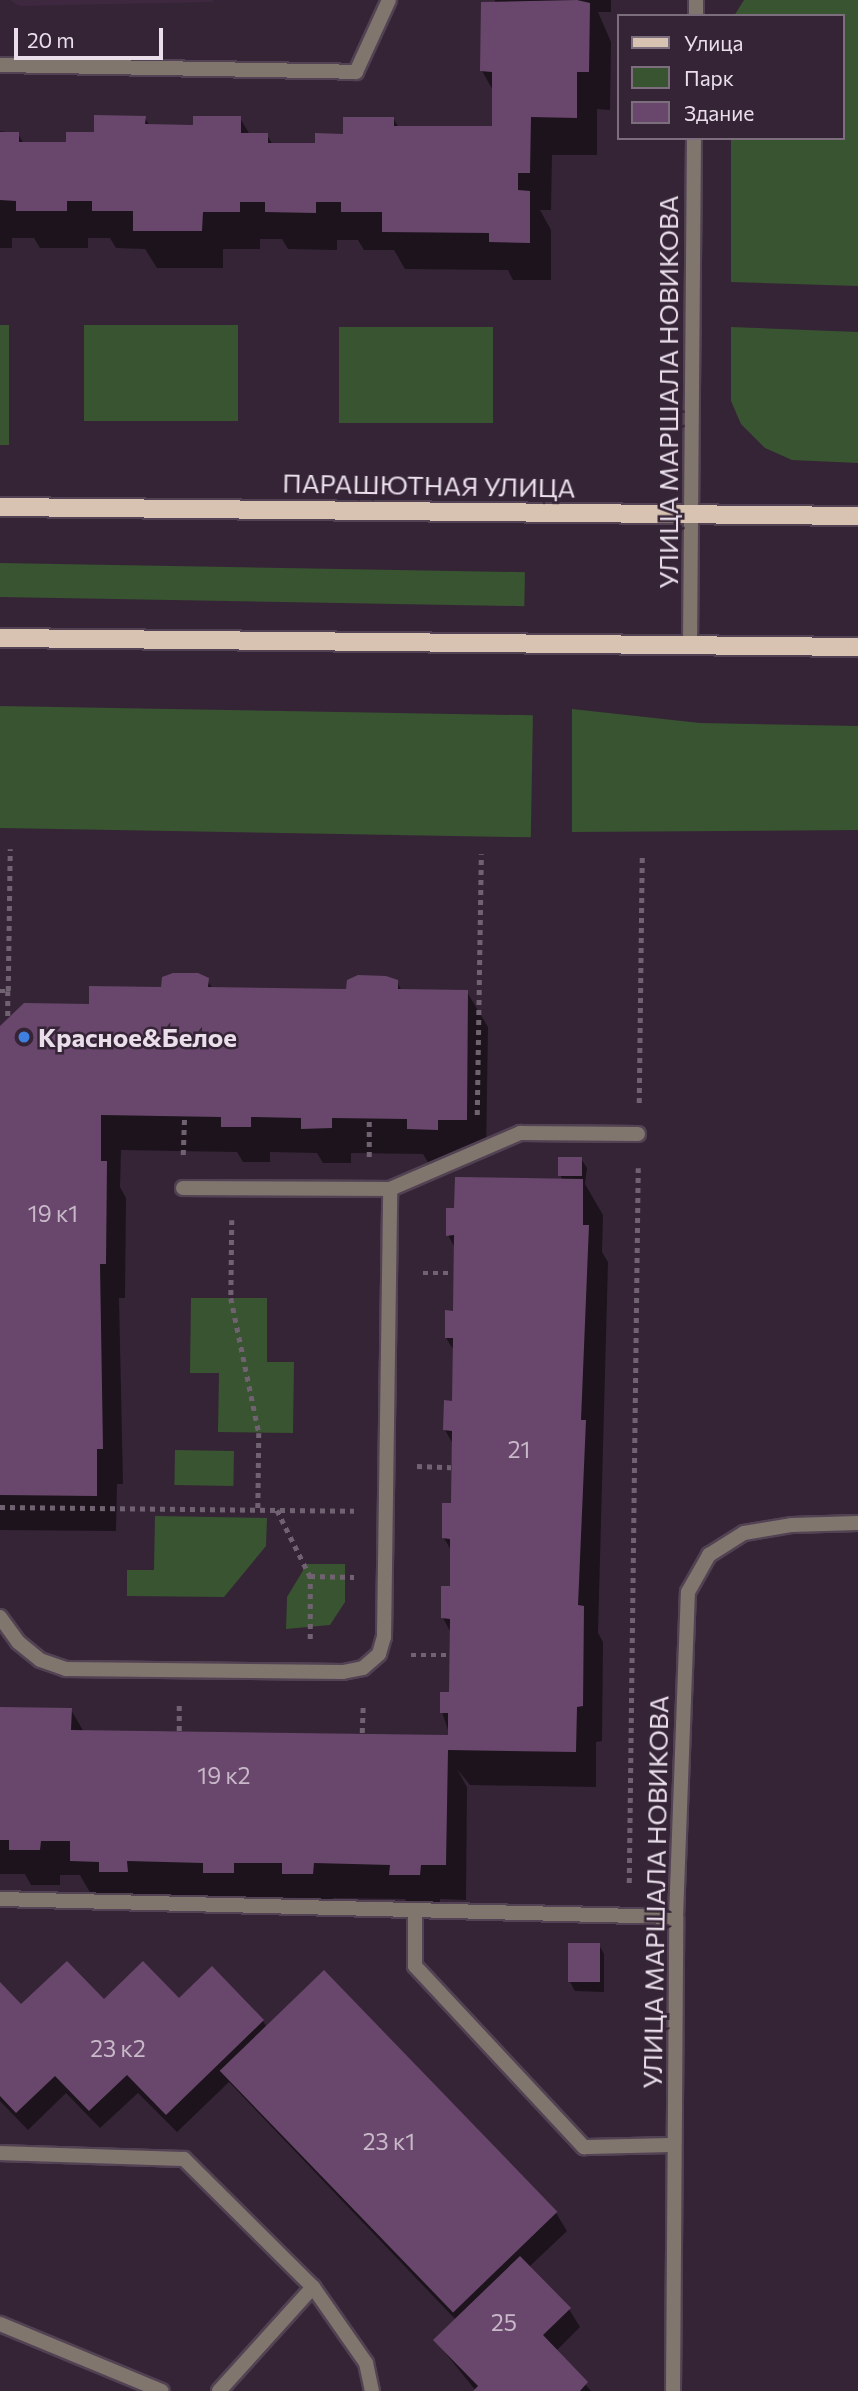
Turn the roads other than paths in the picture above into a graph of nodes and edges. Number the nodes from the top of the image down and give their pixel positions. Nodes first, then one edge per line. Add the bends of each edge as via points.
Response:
1 (389, 0) edge
2 (0, 65) edge
3 (694, 140) edge
4 (0, 507) edge
5 (691, 513) junction
6 (858, 516) edge
7 (0, 638) edge
8 (690, 646) junction
9 (858, 647) edge
10 (638, 1134) road end
11 (183, 1188) dead end
12 (390, 1189) junction
13 (858, 1523) edge
14 (0, 1617) edge
15 (0, 1899) edge
16 (415, 1910) junction
17 (676, 1917) junction
18 (674, 2146) junction
19 (0, 2153) edge
20 (313, 2287) junction
21 (0, 2324) edge
22 (162, 2391) edge
23 (219, 2391) edge
24 (372, 2391) edge
25 (673, 2391) edge

1 - 2 street via 356,72
3 - 5 street, УЛИЦА МАРШАЛА НОВИКОВА
4 - 5 main road, ПАРАШЮТНАЯ УЛИЦА
5 - 6 main road, ПАРАШЮТНАЯ УЛИЦА
5 - 8 street, УЛИЦА МАРШАЛА НОВИКОВА
7 - 8 main road
8 - 9 main road
10 - 12 street via 520,1133
11 - 12 street
12 - 14 street via 384,1637 379,1654 363,1668 309,1672 66,1668 33,1654
13 - 17 street, УЛИЦА МАРШАЛА НОВИКОВА via 792,1525 744,1534 709,1555 688,1592
15 - 16 street
16 - 17 street
16 - 18 street via 415,1966 584,2147
17 - 18 street, УЛИЦА МАРШАЛА НОВИКОВА
18 - 25 street, УЛИЦА МАРШАЛА НОВИКОВА
19 - 20 street via 184,2159
20 - 23 street
20 - 24 street via 366,2363
21 - 22 street

